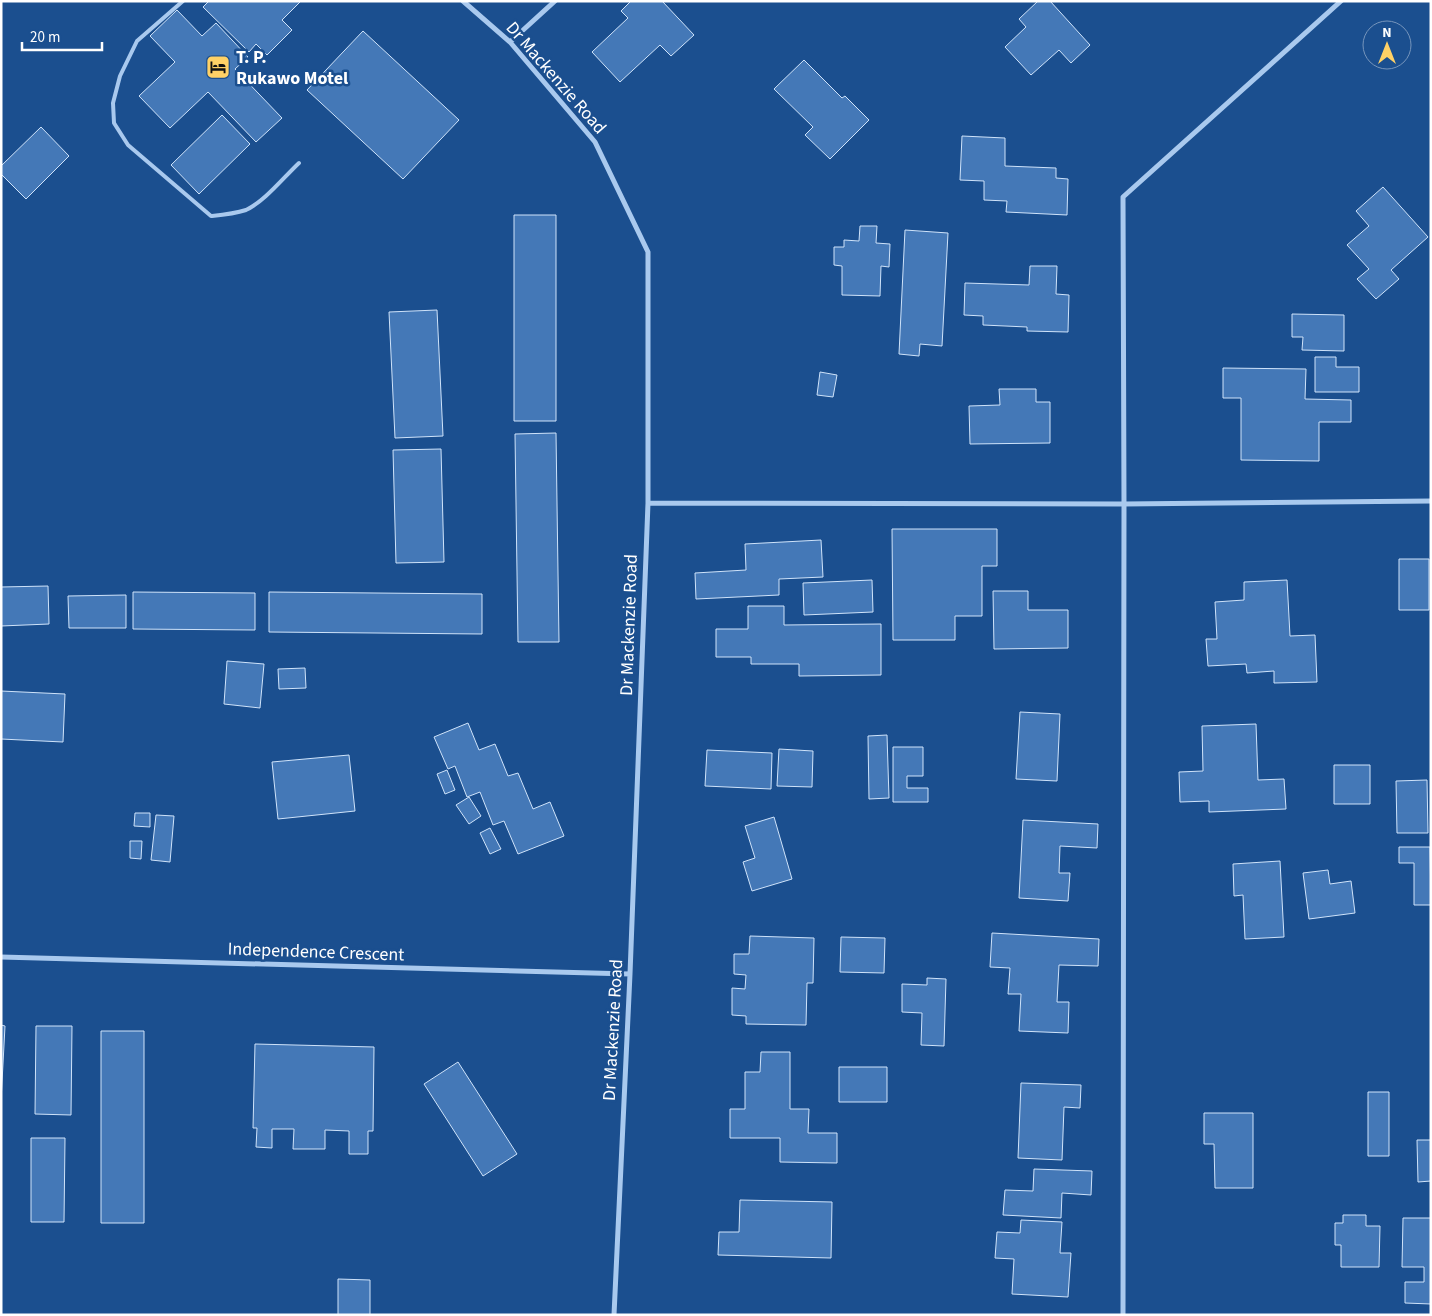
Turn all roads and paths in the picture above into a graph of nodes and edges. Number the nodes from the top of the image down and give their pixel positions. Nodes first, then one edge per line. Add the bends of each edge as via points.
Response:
1 (183, 1) edge
2 (463, 1) edge
3 (555, 1) edge
4 (1341, 1) edge
5 (510, 42) junction
6 (299, 163) dead end
7 (1431, 501) edge
8 (648, 503) junction
9 (1124, 504) junction
10 (1, 957) edge
11 (630, 974) junction
12 (614, 1315) edge
13 (1123, 1315) edge

1 - 6 lane via 137,41 120,76 113,103 114,123 128,145 211,216 246,209
2 - 5 street, Dr Mackenzie Road
3 - 5 street
4 - 9 street via 1123,197
5 - 8 street, Dr Mackenzie Road via 595,142 648,252
7 - 9 street
8 - 9 street
8 - 11 street, Dr Mackenzie Road
9 - 13 street
10 - 11 street, Independence Crescent
11 - 12 street, Dr Mackenzie Road

